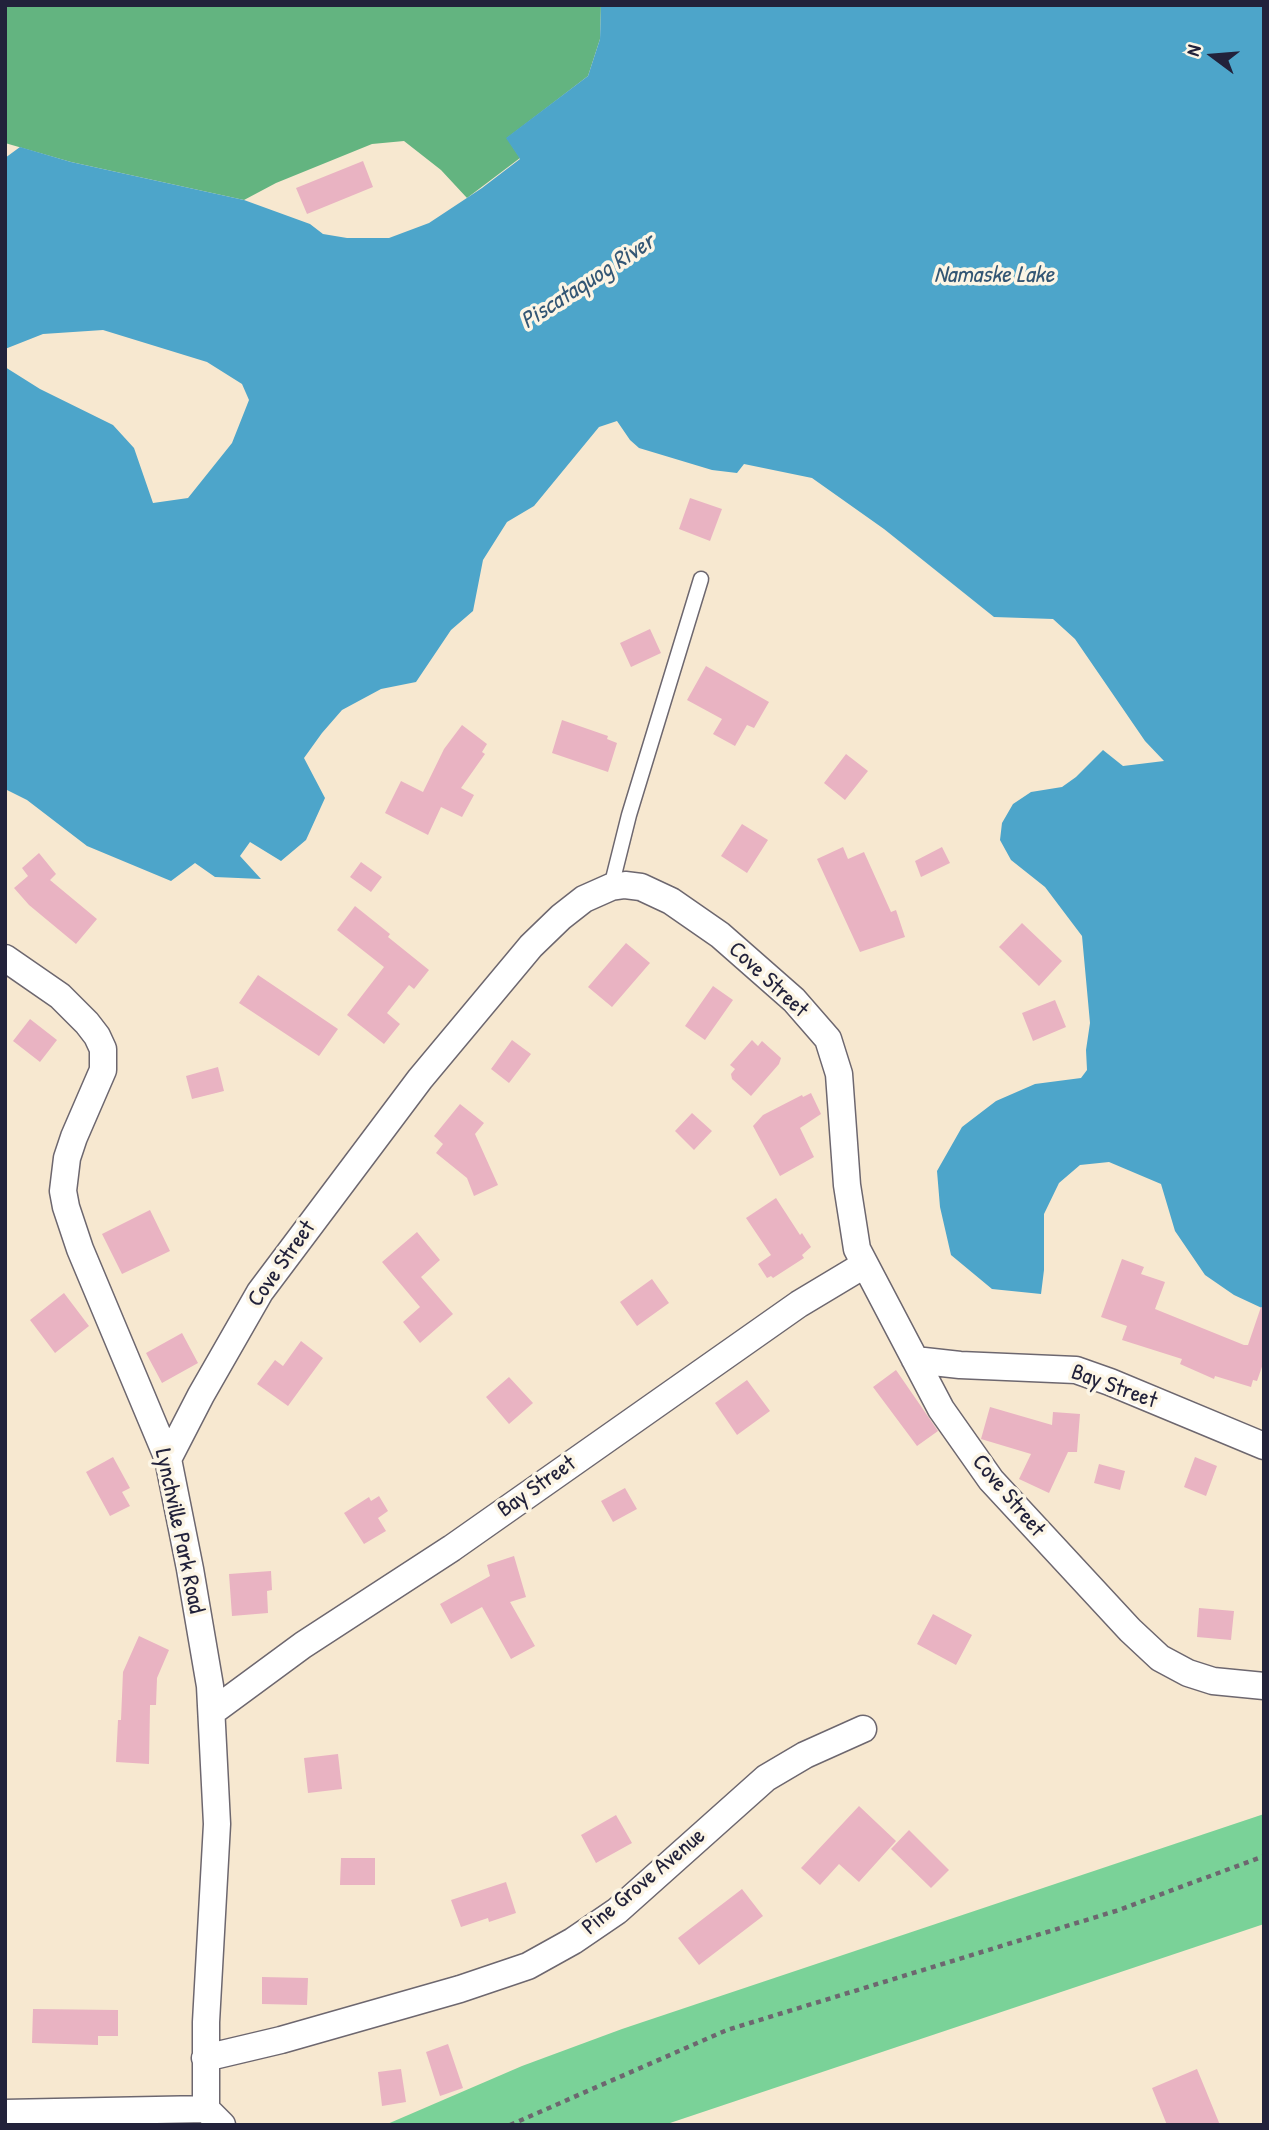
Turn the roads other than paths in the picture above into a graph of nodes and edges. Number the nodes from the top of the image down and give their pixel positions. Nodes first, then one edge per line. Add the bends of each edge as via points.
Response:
1 (701, 579) dead end
2 (611, 887) junction
3 (5, 958) edge
4 (864, 1265) junction
5 (915, 1360) junction
6 (1264, 1446) edge
7 (168, 1459) junction
8 (1264, 1686) edge
9 (212, 1712) junction
10 (863, 1729) dead end
11 (205, 2058) junction
12 (5, 2113) edge
13 (214, 2117) edge

1 - 2 lane
2 - 4 street, Cove Street via 641,887 695,917 794,1000 828,1039 839,1073 852,1230
2 - 7 street, Cove Street via 584,899 531,946 391,1115 260,1292
3 - 7 street, Lynchville Park Road via 60,996 87,1023 103,1049 100,1079 67,1158 63,1191 80,1248
4 - 5 street, Cove Street
4 - 9 street, Bay Street via 799,1304 452,1548 303,1644
5 - 6 street, Bay Street via 1076,1370
5 - 8 street, Cove Street via 941,1409 991,1480 1130,1630 1160,1657 1188,1673 1213,1681
7 - 9 street, Lynchville Park Road
9 - 11 street, Lynchville Park Road via 217,1824
10 - 11 street, Pine Grove Avenue via 766,1778 617,1911 528,1966 281,2040
11 - 13 street, Lynchville Park Road
12 - 13 street

